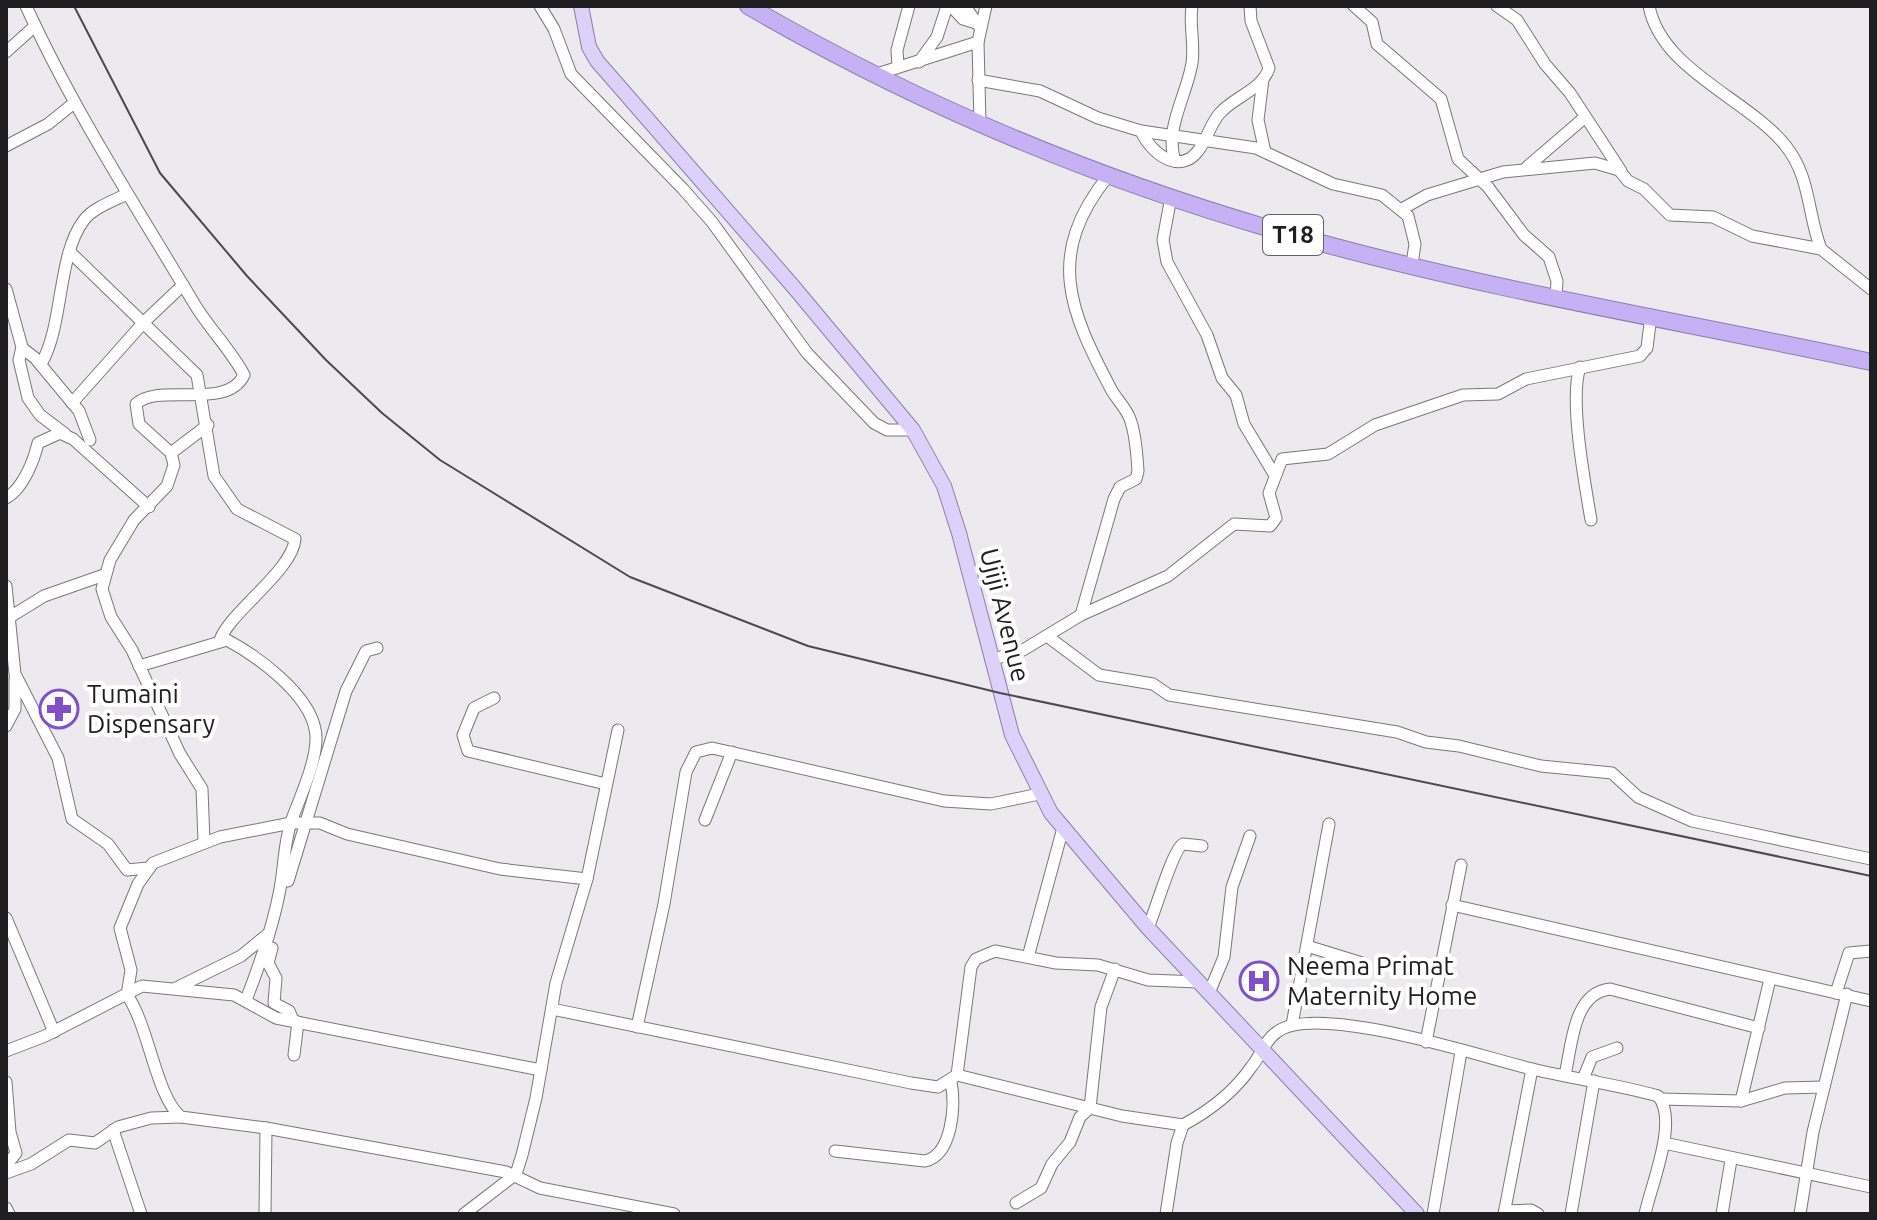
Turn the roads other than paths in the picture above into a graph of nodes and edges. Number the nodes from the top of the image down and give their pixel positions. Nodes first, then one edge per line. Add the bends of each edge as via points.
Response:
1 (26, 6) edge
2 (540, 6) edge
3 (581, 6) edge
4 (748, 6) edge
5 (909, 6) edge
6 (949, 6) edge
7 (965, 6) edge
8 (986, 6) edge
9 (1192, 6) edge
10 (1250, 6) edge
11 (1354, 6) edge
12 (1497, 6) edge
13 (1649, 6) edge
14 (35, 26) junction
15 (978, 26) junction
16 (978, 42) junction
17 (6, 52) edge
18 (919, 62) junction
19 (898, 67) junction
20 (874, 75) junction
21 (1263, 79) junction
22 (978, 80) junction
23 (74, 103) junction
24 (1584, 118) junction
25 (980, 124) junction
26 (1141, 131) junction
27 (1172, 134) junction
28 (1204, 141) junction
29 (6, 144) edge
30 (1265, 152) junction
31 (1175, 161) junction
32 (1526, 167) junction
33 (1108, 176) junction
34 (1479, 179) junction
35 (1628, 181) junction
36 (127, 194) junction
37 (1171, 197) junction
38 (1402, 209) junction
39 (1821, 249) junction
40 (70, 252) junction
41 (1412, 264) junction
42 (183, 285) junction
43 (6, 289) edge
44 (1871, 289) edge
45 (1556, 296) junction
46 (1651, 315) junction
47 (144, 322) junction
48 (22, 348) junction
49 (1871, 362) edge
50 (41, 364) junction
51 (1580, 367) junction
52 (202, 395) junction
53 (72, 403) junction
54 (208, 425) junction
55 (913, 430) junction
56 (65, 434) junction
57 (90, 440) dead end
58 (171, 453) junction
59 (1274, 474) junction
60 (6, 498) edge
61 (149, 507) junction
62 (1591, 520) dead end
63 (104, 575) junction
64 (6, 586) edge
65 (1081, 615) junction
66 (10, 617) junction
67 (1047, 636) junction
68 (220, 640) junction
69 (377, 648) dead end
70 (991, 660) junction
71 (139, 666) junction
72 (15, 674) junction
73 (494, 698) dead end
74 (6, 726) edge
75 (618, 730) dead end
76 (732, 752) junction
77 (606, 784) junction
78 (1039, 794) junction
79 (705, 820) dead end
80 (297, 823) junction
81 (1329, 824) dead end
82 (1063, 828) junction
83 (1250, 836) dead end
84 (204, 842) junction
85 (1202, 846) dead end
86 (1871, 859) edge
87 (1461, 865) dead end
88 (148, 868) junction
89 (587, 879) junction
90 (1452, 905) junction
91 (6, 918) edge
92 (1148, 928) junction
93 (268, 934) junction
94 (1307, 946) junction
95 (1871, 951) edge
96 (1028, 957) junction
97 (1362, 963) dead end
98 (1115, 969) junction
99 (1770, 979) junction
100 (1204, 987) junction
101 (176, 988) junction
102 (1842, 994) junction
103 (127, 995) junction
104 (246, 1000) junction
105 (1871, 1001) edge
106 (552, 1009) junction
107 (296, 1021) junction
108 (1292, 1025) junction
109 (637, 1027) junction
110 (1759, 1028) junction
111 (54, 1032) junction
112 (1426, 1042) junction
113 (1617, 1048) dead end
114 (1262, 1049) junction
115 (6, 1051) edge
116 (1461, 1052) junction
117 (294, 1055) dead end
118 (1532, 1069) junction
119 (541, 1070) junction
120 (1565, 1075) junction
121 (954, 1078) junction
122 (1588, 1080) junction
123 (6, 1082) edge
124 (1824, 1087) junction
125 (1661, 1099) junction
126 (1741, 1101) junction
127 (1090, 1108) junction
128 (181, 1117) junction
129 (1183, 1125) junction
130 (266, 1128) junction
131 (113, 1130) junction
132 (1664, 1143) junction
133 (835, 1151) dead end
134 (1731, 1160) junction
135 (6, 1166) edge
136 (1806, 1172) junction
137 (6, 1173) edge
138 (516, 1174) junction
139 (1871, 1186) edge
140 (1016, 1203) dead end
141 (6, 1208) edge
142 (1505, 1212) edge
143 (9, 1214) edge
144 (141, 1214) edge
145 (265, 1214) edge
146 (464, 1214) edge
147 (674, 1214) edge
148 (1166, 1214) edge
149 (1417, 1214) edge
150 (1433, 1214) edge
151 (1538, 1214) edge
152 (1571, 1214) edge
153 (1645, 1214) edge
154 (1722, 1214) edge
155 (1800, 1214) edge

1 - 14 street
2 - 55 street via 571,74 712,222 807,353 874,423 887,430
3 - 55 main road, Ujiji Avenue via 589,47 602,68
4 - 20 highway, T18
5 - 19 street via 897,50
6 - 15 street
6 - 18 street via 937,37
7 - 15 street
8 - 15 street
9 - 27 street via 1192,62
10 - 21 street via 1269,68
11 - 34 street via 1372,22 1377,44 1441,99 1453,151
12 - 24 street via 1517,20
13 - 39 street via 1660,34 1685,61 1774,133 1793,155 1806,182
14 - 17 street
14 - 23 street
15 - 16 street
16 - 18 street
16 - 22 street
18 - 19 street
19 - 20 street
20 - 25 highway, T18
21 - 28 street via 1220,113
21 - 30 street via 1258,120
22 - 25 street
22 - 26 street via 1040,91
23 - 29 street via 48,124
23 - 36 street
24 - 32 street
24 - 35 street
25 - 33 highway, T18
26 - 27 street
26 - 31 street via 1151,150
27 - 28 street
27 - 31 street
28 - 30 street
28 - 31 street via 1194,155
30 - 38 street via 1333,184 1382,195
32 - 34 street
32 - 35 street via 1595,163 1619,170
33 - 37 highway, T18
33 - 65 street via 1090,198 1075,234 1069,283 1079,321 1131,420 1138,471 1136,479 1116,492
34 - 38 street
34 - 45 street via 1549,257
35 - 39 street via 1670,215 1713,217 1752,236
36 - 40 street via 85,219
36 - 42 street
37 - 41 highway, T18 via 1309,240
37 - 59 street via 1163,240 1167,262 1207,335 1222,378 1236,395 1244,424
38 - 41 street via 1413,228
39 - 44 street
40 - 47 street
40 - 50 street
41 - 45 highway, T18
42 - 47 street
42 - 52 street via 244,375 227,388
43 - 48 street
45 - 46 highway, T18
46 - 49 highway, T18
46 - 51 street via 1647,348 1640,356
47 - 52 street via 197,375
47 - 53 street
48 - 50 street
48 - 56 street via 19,360 28,398
50 - 53 street
51 - 59 street via 1526,379 1498,394 1463,395 1387,420 1340,450 1282,459
51 - 62 street via 1581,453
52 - 54 street
52 - 58 street via 146,397 136,404 139,424
53 - 57 street
54 - 58 street
54 - 68 street via 216,482 241,513 290,533 295,541 263,590
55 - 70 main road, Ujiji Avenue via 944,486
56 - 60 street via 38,443 35,460
56 - 61 street
58 - 61 street via 174,465 167,486
59 - 65 street via 1269,497 1276,518 1270,526 1234,524 1177,572
61 - 63 street via 134,520
63 - 66 street via 44,596
63 - 71 street via 108,609
64 - 66 street
65 - 67 street
66 - 72 street
67 - 70 street
67 - 86 street via 1099,675 1153,684 1169,695 1397,732 1541,766 1612,773 1638,797 1692,821
68 - 71 street
68 - 80 street via 255,656 299,696 315,727
69 - 80 street via 366,651 346,691 333,739
70 - 78 main road, Ujiji Avenue via 1012,735
71 - 84 street via 202,789
72 - 74 street via 15,709
72 - 88 street via 58,758 72,819 108,844 127,870
73 - 77 street via 474,708 463,735 468,751
75 - 77 street
76 - 78 street via 944,801 991,804
76 - 79 street
76 - 109 street via 702,749 690,760
77 - 89 street
78 - 82 main road, Ujiji Avenue
80 - 84 street
80 - 89 street via 320,823 500,869
80 - 93 street
80 - 107 street via 268,963 276,978 274,1003
81 - 94 street
82 - 92 main road, Ujiji Avenue
82 - 96 street
83 - 100 street via 1232,887 1224,957
84 - 88 street
85 - 92 street via 1183,844 1175,850
87 - 90 street
88 - 103 street via 120,924 131,970
89 - 106 street
90 - 99 street
90 - 112 street
91 - 111 street
92 - 100 main road, Ujiji Avenue
93 - 101 street via 241,956
93 - 104 street
94 - 97 street
94 - 108 street
95 - 102 street via 1849,953
96 - 98 street
96 - 121 street via 995,951 971,967
98 - 100 street via 1148,980
98 - 127 street via 1101,1007
99 - 102 street
99 - 110 street
100 - 114 main road, Ujiji Avenue
101 - 103 street via 142,986
101 - 104 street
102 - 105 street
102 - 124 street
103 - 111 street
103 - 128 street via 139,1012 155,1064
104 - 107 street via 267,1015
106 - 109 street
106 - 119 street
107 - 117 street
107 - 119 street
108 - 112 street via 1341,1024
108 - 114 street
109 - 121 street via 888,1080 938,1087
110 - 120 street via 1601,990 1584,1003
110 - 126 street
111 - 115 street
112 - 116 street
113 - 122 street via 1592,1057
114 - 129 street via 1240,1081
114 - 149 main road, Ujiji Avenue
116 - 118 street
116 - 150 street
118 - 120 street
118 - 142 street
119 - 138 street
120 - 122 street
121 - 127 street
121 - 133 street via 945,1141 934,1159
122 - 125 street
122 - 152 street
123 - 135 street via 16,1153
124 - 126 street via 1785,1088
124 - 136 street
125 - 126 street
125 - 132 street
127 - 129 street
127 - 140 street via 1041,1188
128 - 130 street
128 - 131 street via 151,1118
129 - 148 street
130 - 138 street
130 - 145 street
131 - 137 street via 95,1143 66,1141
131 - 144 street
132 - 134 street
132 - 153 street
134 - 136 street
134 - 154 street
136 - 139 street
136 - 155 street
138 - 146 street
138 - 147 street via 540,1188
141 - 143 street
142 - 151 street

